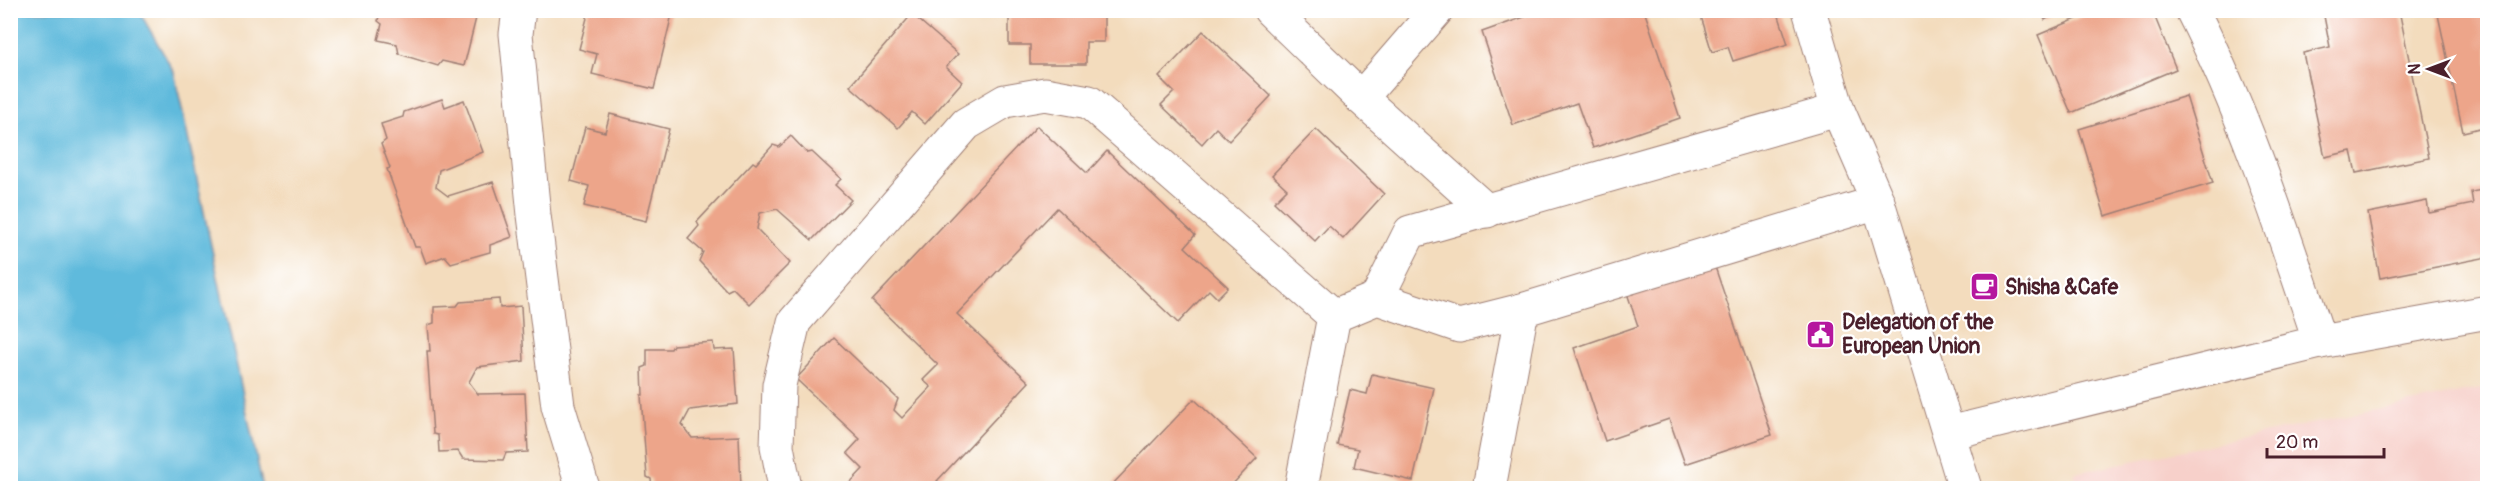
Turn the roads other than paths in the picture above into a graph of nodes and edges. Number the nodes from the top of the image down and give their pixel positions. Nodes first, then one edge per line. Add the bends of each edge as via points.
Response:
1 (519, 10) edge
2 (1270, 10) edge
3 (1437, 10) edge
4 (1809, 10) edge
5 (2192, 10) edge
6 (1361, 98) junction
7 (1838, 110) junction
8 (1878, 202) junction
9 (1487, 211) junction
10 (1377, 298) junction
11 (1522, 310) junction
12 (2487, 312) edge
13 (1334, 316) junction
14 (2320, 342) junction
15 (1949, 433) junction
16 (583, 489) edge
17 (785, 489) edge
18 (1301, 489) edge
19 (1489, 489) edge
20 (1965, 489) edge

1 - 16 street via 516,34 558,406
2 - 6 street
3 - 6 street
4 - 7 street
5 - 14 street via 2266,180
6 - 9 street
7 - 8 street
7 - 9 street
8 - 11 street
8 - 15 street
9 - 10 street via 1410,232
10 - 11 street via 1459,326
10 - 13 street
11 - 19 street
12 - 14 street
13 - 17 street via 1089,102 1045,94 1005,101 966,124 794,322 779,386 777,446
13 - 18 street
14 - 15 street
15 - 20 street

